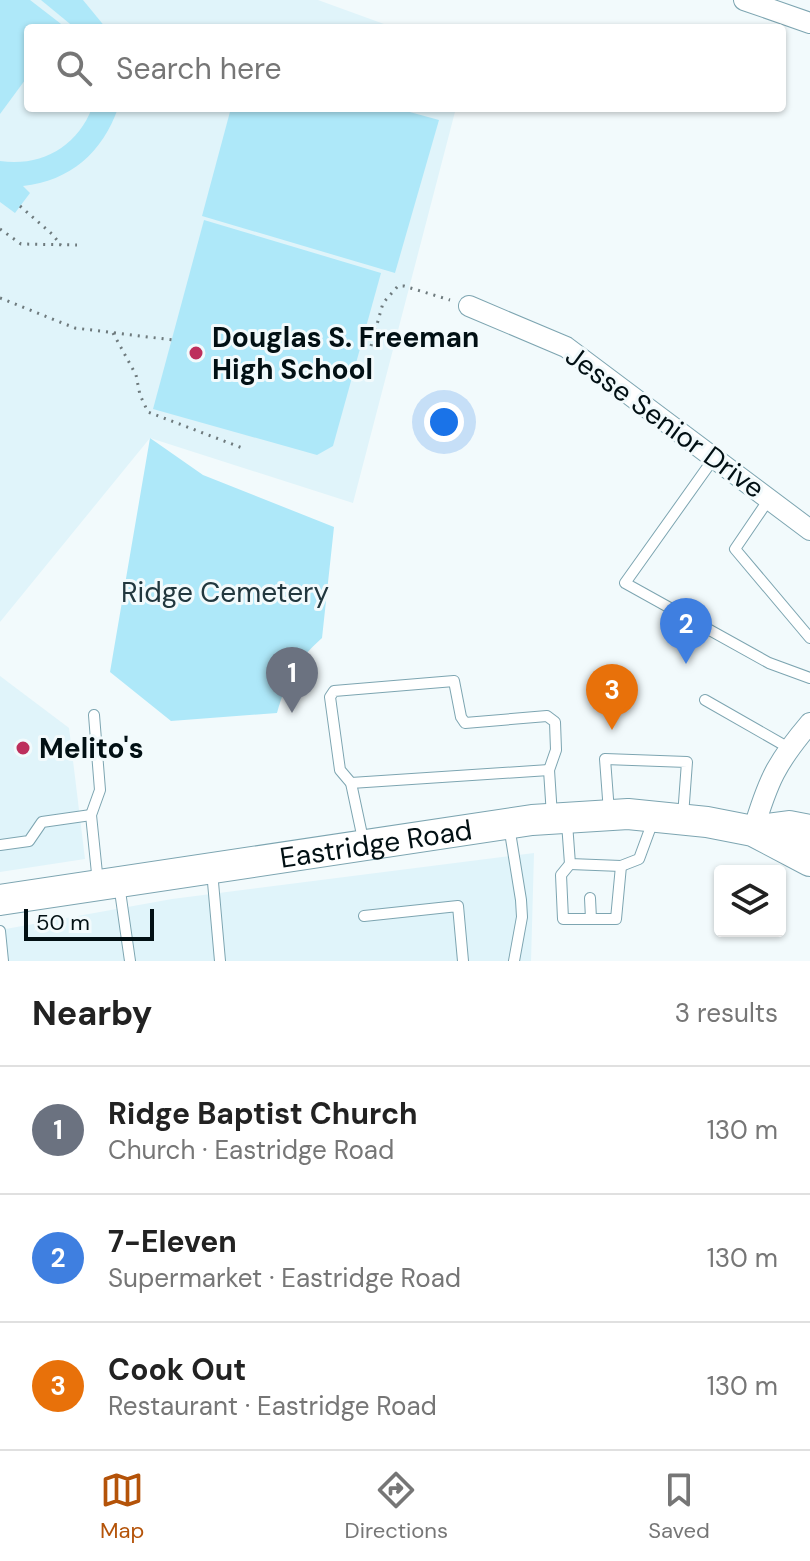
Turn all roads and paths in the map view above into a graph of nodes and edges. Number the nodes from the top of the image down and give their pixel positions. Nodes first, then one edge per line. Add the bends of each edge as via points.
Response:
1 (744, 0) edge
2 (810, 23) edge
3 (20, 206) dead end
4 (0, 229) edge
5 (61, 245) junction
6 (77, 245) dead end
7 (0, 298) edge
8 (469, 306) joint
9 (113, 333) junction
10 (173, 340) dead end
11 (371, 346) dead end
12 (245, 449) dead end
13 (714, 458) junction
14 (769, 499) junction
15 (810, 530) edge
16 (810, 638) edge
17 (810, 678) edge
18 (705, 700) dead end
19 (94, 715) dead end
20 (810, 723) edge
21 (789, 748) junction
22 (549, 770) junction
23 (351, 783) junction
24 (609, 814) junction
25 (91, 815) junction
26 (559, 817) junction
27 (669, 817) junction
28 (509, 824) junction
29 (810, 830) edge
30 (753, 831) junction
31 (0, 845) edge
32 (364, 845) junction
33 (810, 861) edge
34 (570, 864) junction
35 (621, 866) junction
36 (212, 868) junction
37 (109, 884) junction
38 (590, 898) dead end
39 (0, 900) edge
40 (364, 916) dead end
41 (591, 919) junction
42 (0, 931) edge
43 (3, 961) edge
44 (130, 961) edge
45 (220, 961) edge
46 (463, 961) edge
47 (514, 961) edge

1 - 2 street
3 - 5 path
4 - 5 path via 21,244
5 - 6 path
7 - 9 path via 75,328
8 - 11 path via 398,286 383,303
8 - 13 street, Jesse Senior Drive via 566,347
9 - 10 path
9 - 12 path via 136,375 148,412
13 - 14 street, Jesse Senior Drive
13 - 17 lane via 625,583 769,663
14 - 15 street, Jesse Senior Drive
14 - 16 lane via 735,549
18 - 21 lane
19 - 25 lane via 100,790
20 - 21 street
21 - 30 street via 771,777
22 - 23 lane
22 - 23 lane via 556,750 555,722 547,716 465,723 454,681 334,691 330,697 340,770
22 - 26 lane
23 - 32 lane
24 - 26 main road, Eastridge Road
24 - 27 main road, Eastridge Road
24 - 27 lane via 605,759 687,762
25 - 31 lane via 42,822 29,841
25 - 37 lane
26 - 28 main road, Eastridge Road
26 - 34 lane
27 - 30 main road, Eastridge Road
27 - 35 lane via 639,859
28 - 32 main road, Eastridge Road
28 - 47 lane via 522,917
29 - 30 main road, Eastridge Road via 789,826
30 - 33 main road, Eastridge Road
32 - 36 main road, Eastridge Road
34 - 35 lane via 590,869
34 - 41 lane via 561,875 563,919
35 - 41 lane via 616,919
36 - 37 main road, Eastridge Road
36 - 45 lane
37 - 39 main road, Eastridge Road
37 - 44 lane
38 - 41 lane
40 - 46 lane via 458,906
42 - 43 lane

